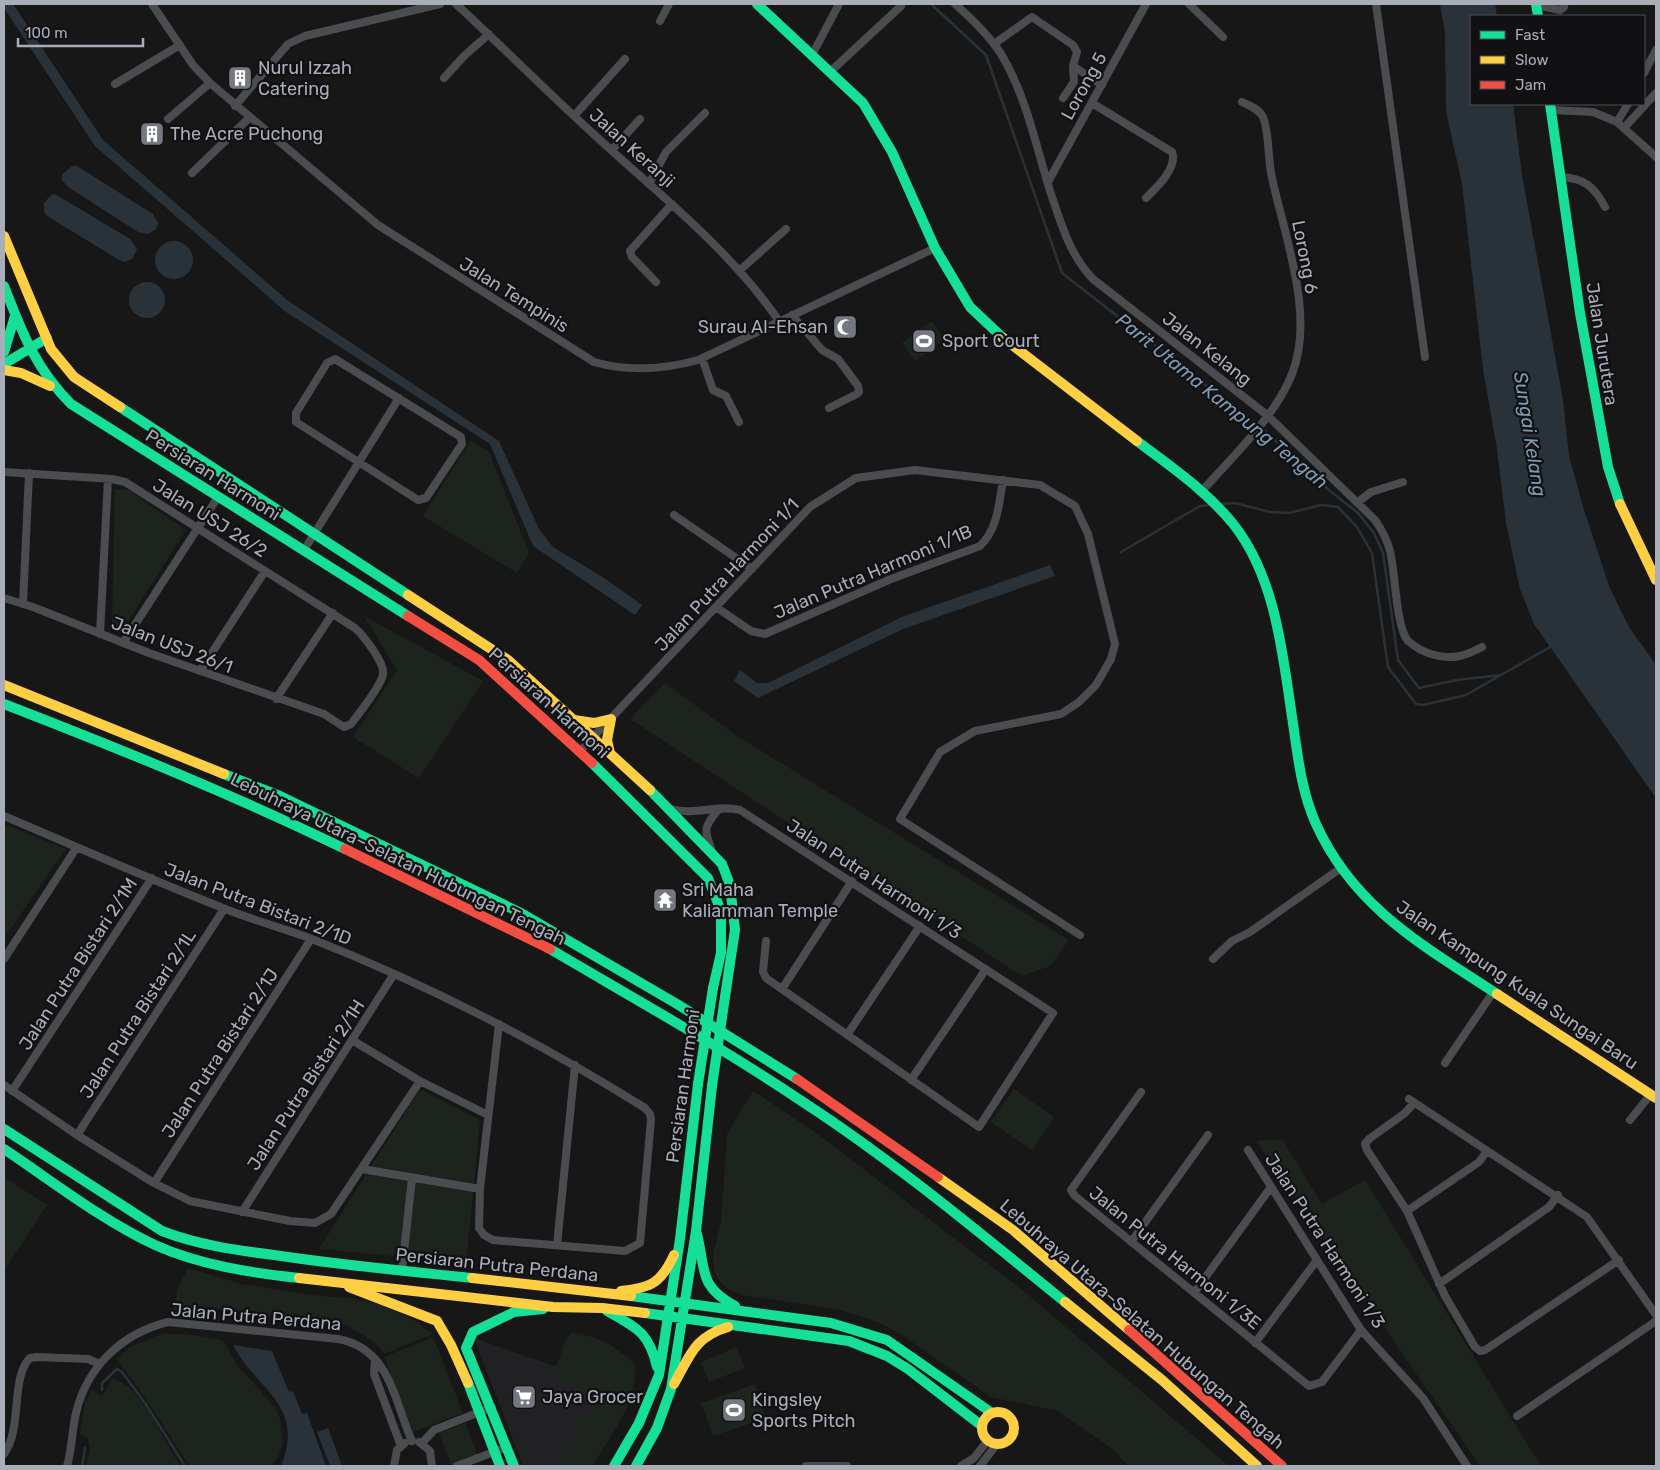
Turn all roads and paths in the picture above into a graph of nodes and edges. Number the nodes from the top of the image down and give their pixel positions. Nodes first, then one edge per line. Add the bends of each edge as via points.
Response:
1 (152, 4) edge
2 (440, 4) edge
3 (456, 4) edge
4 (669, 4) edge
5 (757, 4) edge
6 (839, 4) edge
7 (955, 4) edge
8 (1146, 4) edge
9 (1189, 4) edge
10 (1376, 4) edge
11 (1536, 4) edge
12 (901, 6) dead end
13 (1564, 7) dead end
14 (660, 21) dead end
15 (489, 34) junction
16 (1223, 37) dead end
17 (994, 44) junction
18 (180, 45) junction
19 (1656, 50) edge
20 (812, 55) junction
21 (625, 58) dead end
22 (1073, 66) junction
23 (1645, 71) edge
24 (830, 72) junction
25 (444, 78) dead end
26 (210, 83) junction
27 (114, 84) dead end
28 (1102, 85) junction
29 (1656, 93) edge
30 (1063, 98) dead end
31 (1242, 102) dead end
32 (1092, 103) junction
33 (1627, 105) edge
34 (235, 106) junction
35 (1550, 107) edge
36 (705, 113) dead end
37 (574, 116) junction
38 (249, 118) junction
39 (640, 118) dead end
40 (168, 119) dead end
41 (1617, 122) junction
42 (1624, 128) junction
43 (612, 150) junction
44 (1656, 157) edge
45 (192, 172) dead end
46 (1560, 177) junction
47 (1048, 182) junction
48 (649, 184) junction
49 (1146, 198) dead end
50 (672, 204) junction
51 (1605, 207) dead end
52 (786, 229) dead end
53 (4, 236) edge
54 (935, 248) junction
55 (740, 271) junction
56 (656, 282) dead end
57 (4, 286) edge
58 (792, 315) junction
59 (15, 316) junction
60 (779, 321) junction
61 (47, 338) junction
62 (28, 349) junction
63 (4, 352) edge
64 (1425, 357) dead end
65 (702, 358) junction
66 (4, 364) edge
67 (4, 370) edge
68 (53, 388) junction
69 (399, 398) junction
70 (829, 408) dead end
71 (1265, 418) junction
72 (740, 422) dead end
73 (358, 463) junction
74 (4, 472) edge
75 (29, 473) junction
76 (108, 478) junction
77 (1003, 480) junction
78 (1403, 482) dead end
79 (1202, 490) junction
80 (218, 497) junction
81 (1358, 502) junction
82 (674, 515) dead end
83 (198, 528) junction
84 (314, 534) junction
85 (304, 550) junction
86 (752, 569) junction
87 (266, 571) junction
88 (1656, 580) edge
89 (4, 598) edge
90 (23, 604) junction
91 (716, 608) junction
92 (333, 614) junction
93 (100, 634) junction
94 (123, 643) junction
95 (1482, 648) dead end
96 (200, 671) junction
97 (4, 685) edge
98 (276, 699) junction
99 (4, 704) edge
100 (330, 718) joint
101 (571, 718) junction
102 (611, 719) junction
103 (593, 738) junction
104 (580, 751) junction
105 (610, 754) junction
106 (669, 808) junction
107 (719, 809) junction
108 (4, 816) edge
109 (77, 847) junction
110 (714, 856) junction
111 (1341, 868) junction
112 (152, 878) junction
113 (852, 881) junction
114 (224, 909) junction
115 (920, 926) junction
116 (1080, 935) dead end
117 (311, 939) junction
118 (766, 940) dead end
119 (4, 959) edge
120 (1213, 959) dead end
121 (986, 969) junction
122 (394, 974) junction
123 (782, 989) junction
124 (1494, 991) junction
125 (499, 1024) junction
126 (847, 1035) junction
127 (352, 1040) junction
128 (1445, 1063) dead end
129 (576, 1065) junction
130 (911, 1080) junction
131 (420, 1081) junction
132 (4, 1085) edge
133 (12, 1091) junction
134 (1141, 1092) dead end
135 (1654, 1096) edge
136 (488, 1115) junction
137 (1630, 1120) dead end
138 (4, 1129) edge
139 (77, 1135) junction
140 (1208, 1136) dead end
141 (4, 1149) edge
142 (1248, 1150) dead end
143 (1487, 1151) junction
144 (362, 1169) junction
145 (412, 1178) junction
146 (154, 1183) junction
147 (1271, 1187) junction
148 (480, 1189) junction
149 (1558, 1195) junction
150 (1407, 1211) junction
151 (242, 1212) junction
152 (696, 1231) junction
153 (680, 1240) junction
154 (1131, 1242) junction
155 (557, 1245) junction
156 (1317, 1260) junction
157 (1618, 1260) junction
158 (402, 1270) junction
159 (337, 1282) junction
160 (1439, 1284) junction
161 (605, 1293) junction
162 (1194, 1293) junction
163 (670, 1301) junction
164 (685, 1303) junction
165 (553, 1307) junction
166 (602, 1308) junction
167 (743, 1310) junction
168 (1656, 1315) edge
169 (668, 1316) junction
170 (683, 1318) junction
171 (1656, 1321) edge
172 (737, 1325) junction
173 (1361, 1330) junction
174 (1255, 1343) junction
175 (375, 1359) junction
176 (100, 1364) junction
177 (658, 1375) junction
178 (671, 1389) junction
179 (492, 1408) junction
180 (480, 1412) junction
181 (992, 1413) junction
182 (1517, 1416) dead end
183 (982, 1426) junction
184 (412, 1441) junction
185 (993, 1442) junction
186 (422, 1444) junction
187 (401, 1446) junction
188 (507, 1447) junction
189 (495, 1451) junction
190 (4, 1454) edge
191 (67, 1466) edge
192 (394, 1466) edge
193 (432, 1466) edge
194 (458, 1466) edge
195 (500, 1466) edge
196 (514, 1466) edge
197 (613, 1466) edge
198 (636, 1466) edge
199 (806, 1466) edge
200 (847, 1466) edge
201 (961, 1466) edge
202 (980, 1466) edge
203 (1257, 1466) edge
204 (1282, 1466) edge
205 (1467, 1466) edge

1 - 18 street, Jalan Tempinis
2 - 34 street via 306,36 288,44
3 - 15 street, Jalan Keranji
4 - 14 street
5 - 20 main road, Jalan Kampung Kuala Sungai Baru
6 - 20 street
7 - 17 street, Jalan Kelang
8 - 28 street, Lorong 5
9 - 16 street
10 - 64 street
11 - 13 street via 1560,10
12 - 24 street
15 - 25 street
15 - 37 street, Jalan Keranji
17 - 22 street via 1032,17 1076,48
17 - 47 street, Jalan Kelang via 1022,101
18 - 26 street, Jalan Tempinis
18 - 27 street
19 - 23 street
20 - 24 main road, Jalan Kampung Kuala Sungai Baru
21 - 37 street
22 - 28 street
22 - 30 street via 1074,82
24 - 54 main road, Jalan Kampung Kuala Sungai Baru via 863,104 892,152
26 - 34 street, Jalan Tempinis
26 - 40 street
28 - 32 street, Lorong 5
29 - 42 street
31 - 71 street, Lorong 6 via 1256,108 1263,116 1299,305 1297,358 1284,390
32 - 47 street, Lorong 5
32 - 49 street via 1172,152 1172,166
33 - 41 street
34 - 38 street, Jalan Tempinis
35 - 41 street via 1593,112
35 - 46 main road, Jalan Jurutera
36 - 48 street via 666,152
37 - 43 street, Jalan Keranji
38 - 45 street
38 - 65 street, Jalan Tempinis via 357,210 398,239 594,362 623,369 655,369
39 - 43 street
41 - 42 street
42 - 44 street
43 - 48 street, Jalan Keranji
46 - 51 street via 1576,178 1592,187
46 - 88 main road, Jalan Jurutera via 1608,466 1616,495
47 - 71 street, Jalan Kelang via 1079,265
48 - 50 street, Jalan Keranji
50 - 55 street, Jalan Keranji
50 - 56 street via 630,251
52 - 55 street
53 - 61 main road, Persiaran Harmoni
54 - 58 street, Jalan Tempinis
54 - 79 main road, Jalan Kampung Kuala Sungai Baru via 970,307 992,327
55 - 60 street, Jalan Keranji
57 - 59 main road, Persiaran Harmoni
58 - 60 street, Jalan Tempinis
58 - 70 street via 822,350 838,359 858,386 857,394
59 - 62 main road, Persiaran Harmoni
59 - 63 main road
60 - 65 street, Jalan Tempinis
61 - 62 main road
61 - 84 main road, Persiaran Harmoni via 64,367 86,386
62 - 66 main road
62 - 68 main road, Persiaran Harmoni
65 - 72 street via 713,390 726,396
67 - 68 main road via 21,373
68 - 80 main road, Persiaran Harmoni via 82,412
69 - 73 street
69 - 73 street via 456,433 462,444 423,500
69 - 73 street via 335,359 327,363 306,396 296,413 296,422
71 - 79 street, Lorong 6
71 - 81 street, Jalan Kelang
73 - 84 street
74 - 75 street, Jalan USJ 26/2
75 - 76 street, Jalan USJ 26/2
75 - 90 street
76 - 83 street, Jalan USJ 26/2 via 125,482
76 - 93 street
77 - 86 street, Jalan Putra Harmoni 1/1 via 915,470 856,478 810,507
77 - 91 street, Jalan Putra Harmoni 1/1B via 995,523 990,537 980,546 891,579 765,634 751,630
77 - 116 street, Jalan Putra Harmoni 1/1 via 1040,485 1075,506 1088,534 1113,634 1115,644 1111,659 1096,685 1061,714 975,731 940,752 900,819
78 - 81 street via 1371,492
79 - 111 main road, Jalan Kampung Kuala Sungai Baru via 1253,555 1278,623 1306,794 1316,825
80 - 83 street
80 - 85 main road, Persiaran Harmoni
81 - 95 street, Jalan Kelang via 1384,532 1390,551 1401,626 1408,640 1427,652 1448,659 1464,657
82 - 86 street
83 - 87 street, Jalan USJ 26/2
83 - 94 street
84 - 85 street
84 - 101 main road, Persiaran Harmoni via 508,660
85 - 104 main road, Persiaran Harmoni via 479,660
86 - 91 street, Jalan Putra Harmoni 1/1
87 - 92 street, Jalan USJ 26/2
87 - 96 street
89 - 90 street, Jalan USJ 26/1
90 - 93 street, Jalan USJ 26/1
91 - 102 street, Jalan Putra Harmoni 1/1
92 - 98 street
92 - 100 street, Jalan USJ 26/2 via 362,634 382,666 383,677 352,724 344,727
93 - 94 street, Jalan USJ 26/1
94 - 96 street, Jalan USJ 26/1
96 - 98 street, Jalan USJ 26/1
97 - 204 main road, Lebuhraya Utara–Selatan Hubungan Tengah via 280,796 521,913 686,1009 811,1088 1012,1230
98 - 100 street, Jalan USJ 26/1
99 - 203 main road, Lebuhraya Utara–Selatan Hubungan Tengah via 265,810 529,937 667,1017 804,1102 944,1204 1162,1380
101 - 102 main road via 585,723
101 - 103 main road, Persiaran Harmoni
102 - 103 street, Jalan Putra Harmoni 1/1
102 - 105 main road via 607,740
103 - 104 street, Jalan Putra Harmoni 1/1
103 - 105 main road, Persiaran Harmoni
104 - 153 main road, Persiaran Harmoni, bridge via 708,878 721,911 722,953 713,988 698,1084
105 - 106 main road, Persiaran Harmoni
106 - 107 street, Jalan Putra Harmoni 1/3 via 694,813
106 - 110 main road, Persiaran Harmoni
107 - 110 street, Persiaran Harmoni via 706,827
107 - 113 street, Jalan Putra Harmoni 1/3 via 740,810
108 - 109 street, Jalan Putra Bistari 2/1D
109 - 112 street, Jalan Putra Bistari 2/1D
109 - 119 street
110 - 152 main road, Persiaran Harmoni, bridge via 722,864 730,885 736,930 712,1086
111 - 120 street via 1232,941
111 - 124 main road, Jalan Kampung Kuala Sungai Baru via 1361,894 1402,931
112 - 114 street, Jalan Putra Bistari 2/1D
112 - 133 street, Jalan Putra Bistari 2/1M
113 - 115 street, Jalan Putra Harmoni 1/3
113 - 123 street
114 - 117 street, Jalan Putra Bistari 2/1D
114 - 139 street, Jalan Putra Bistari 2/1L
115 - 121 street, Jalan Putra Harmoni 1/3
115 - 126 street
117 - 122 street, Jalan Putra Bistari 2/1D
117 - 146 street, Jalan Putra Bistari 2/1J
118 - 123 street via 763,972
121 - 130 street
121 - 130 street, Jalan Putra Harmoni 1/3 via 1053,1013 979,1127
122 - 125 street, Jalan Putra Bistari 2/1D
122 - 127 street, Jalan Putra Bistari 2/1H
123 - 126 street
124 - 128 street
124 - 135 main road, Jalan Kampung Kuala Sungai Baru
125 - 129 street, Jalan Putra Bistari 2/1D
125 - 136 street
126 - 130 street
127 - 131 street
127 - 151 street, Jalan Putra Bistari 2/1H
129 - 155 street
129 - 155 street, Jalan Putra Bistari 2/1D via 650,1114 640,1243 625,1251
131 - 136 street
131 - 144 street
132 - 133 street
133 - 139 street
134 - 154 street, Jalan Putra Harmoni 1/3E via 1071,1190
135 - 137 street
136 - 148 street
138 - 158 main road, Persiaran Putra Perdana via 162,1231 185,1240 298,1259
139 - 146 street
140 - 154 street
141 - 159 main road, Persiaran Putra Perdana via 127,1230 156,1245 186,1256 262,1274
142 - 147 street, Jalan Putra Harmoni 1/3
143 - 149 street
143 - 150 street via 1479,1162
143 - 150 street via 1411,1101 1405,1113 1365,1144
144 - 145 street
144 - 151 street via 331,1214 315,1223
145 - 148 street
145 - 158 street
146 - 151 street via 190,1201
147 - 156 street, Jalan Putra Harmoni 1/3
147 - 162 street
148 - 155 street via 479,1228 484,1235 492,1240
149 - 157 street via 1588,1217
149 - 160 street via 1549,1207
150 - 160 street
152 - 164 main road, Persiaran Harmoni
152 - 167 main road via 705,1282 719,1298
153 - 161 main road via 658,1283 646,1288
153 - 163 main road, Persiaran Harmoni
154 - 162 street, Jalan Putra Harmoni 1/3E
156 - 173 street, Jalan Putra Harmoni 1/3
156 - 174 street
157 - 160 street via 1485,1350 1476,1347
157 - 168 street
158 - 161 main road, Persiaran Putra Perdana
159 - 165 main road, Persiaran Putra Perdana
159 - 180 main road via 437,1321
161 - 163 main road, Persiaran Putra Perdana
162 - 174 street, Jalan Putra Harmoni 1/3E
163 - 164 main road, Persiaran Putra Perdana
163 - 169 main road, Persiaran Harmoni
164 - 167 main road, Persiaran Putra Perdana
164 - 170 main road, Persiaran Harmoni
165 - 166 main road, Persiaran Putra Perdana
165 - 179 main road via 514,1312 469,1337 466,1348
166 - 169 main road, Persiaran Putra Perdana
166 - 177 main road via 642,1330 654,1350
167 - 181 main road, Persiaran Putra Perdana via 831,1323 887,1340
169 - 170 main road, Persiaran Putra Perdana
169 - 177 main road, Persiaran Harmoni
170 - 172 main road, Persiaran Putra Perdana
170 - 178 main road, Persiaran Harmoni
171 - 182 street
172 - 178 main road via 715,1330 696,1343
172 - 183 main road, Persiaran Putra Perdana via 815,1335 862,1346 898,1362
173 - 174 street, Jalan Putra Harmoni 1/3E via 1322,1382 1309,1386
173 - 205 street, Jalan Putra Harmoni 1/3 via 1423,1398
175 - 176 street, Jalan Putra Perdana via 365,1348 348,1340 168,1322 130,1337
175 - 184 street, Jalan Putra Perdana via 385,1370
175 - 187 street via 374,1374
176 - 190 street via 88,1359 30,1358 22,1370 12,1443
176 - 191 street, Jalan Putra Perdana via 80,1400
177 - 197 main road via 639,1423
178 - 198 main road via 657,1428
179 - 180 street
179 - 188 main road
180 - 186 street via 434,1430
180 - 189 main road
181 - 183 main road
181 - 185 main road via 1008,1415 1014,1423 1012,1437 1006,1442
183 - 185 main road
184 - 186 street
184 - 187 street
185 - 201 street
185 - 202 street
186 - 193 street via 430,1451
187 - 192 street via 394,1456
188 - 189 street
188 - 196 main road
189 - 194 street
189 - 195 main road
199 - 200 street

